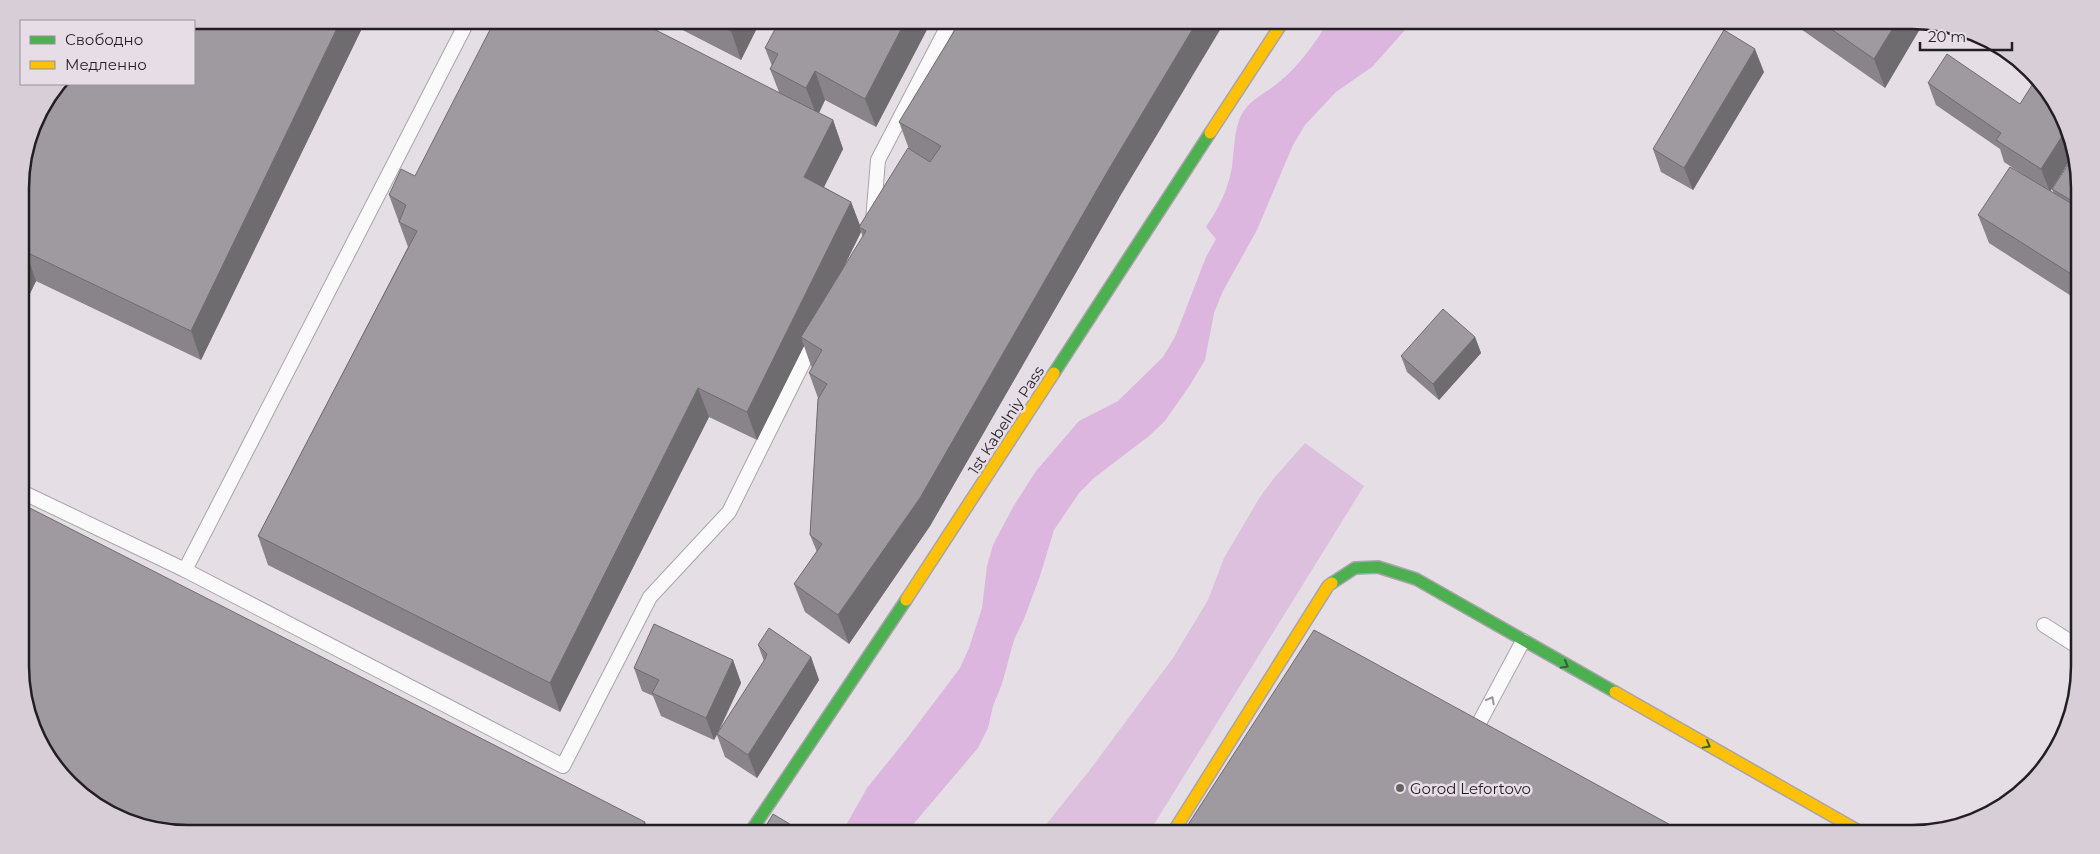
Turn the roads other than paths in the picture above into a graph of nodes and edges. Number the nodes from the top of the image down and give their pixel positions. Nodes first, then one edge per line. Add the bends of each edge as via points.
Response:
1 (463, 29) edge
2 (946, 29) edge
3 (1278, 29) edge
4 (868, 232) edge
5 (820, 328) edge
6 (29, 495) edge
7 (185, 570) junction
8 (2044, 625) dead end
9 (1522, 641) junction
10 (2071, 642) edge
11 (1468, 743) edge
12 (755, 825) edge
13 (1178, 825) edge
14 (1848, 825) edge

1 - 7 lane
2 - 4 lane via 878,160 872,223
3 - 12 street, 1st Kabelniy Pass via 875,648
5 - 7 lane via 729,512 650,597 563,766
6 - 7 lane
8 - 10 lane
11 -> 9 lane
9 - 13 street via 1416,579 1378,567 1354,568 1328,586
9 -> 14 street

